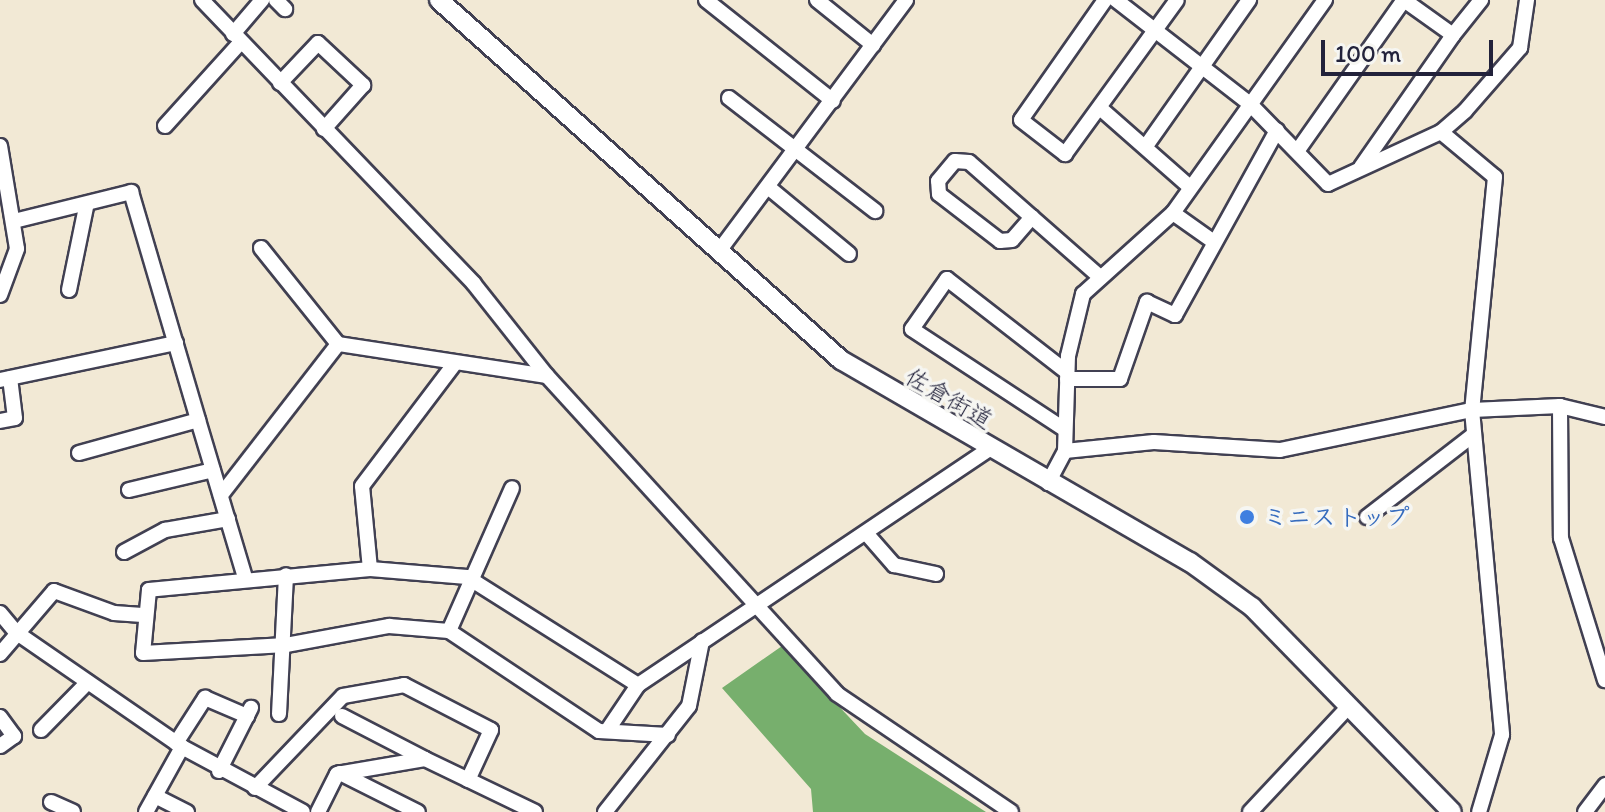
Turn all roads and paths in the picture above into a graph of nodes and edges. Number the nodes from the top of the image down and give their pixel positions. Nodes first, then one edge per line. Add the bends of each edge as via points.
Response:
1 (202, 0) edge
2 (262, 0) edge
3 (439, 0) edge
4 (706, 0) edge
5 (817, 0) edge
6 (906, 0) edge
7 (1105, 0) edge
8 (1116, 0) edge
9 (1177, 0) edge
10 (1249, 0) edge
11 (1325, 0) edge
12 (1481, 0) edge
13 (1527, 0) edge
14 (1155, 31) junction
15 (1453, 35) junction
16 (237, 38) junction
17 (873, 45) junction
18 (1203, 65) junction
19 (280, 83) junction
20 (729, 98) dead end
21 (833, 101) junction
22 (1249, 103) junction
23 (1100, 108) junction
24 (165, 126) dead end
25 (324, 129) junction
26 (1277, 130) junction
27 (1441, 132) junction
28 (0, 146) edge
29 (1146, 146) junction
30 (797, 150) junction
31 (1298, 150) junction
32 (1361, 167) junction
33 (768, 187) junction
34 (1190, 187) junction
35 (86, 207) junction
36 (6, 208) edge
37 (875, 211) dead end
38 (1173, 213) junction
39 (1032, 217) junction
40 (14, 221) junction
41 (1214, 242) junction
42 (261, 248) dead end
43 (719, 251) junction
44 (849, 254) dead end
45 (1100, 277) junction
46 (69, 290) dead end
47 (0, 295) edge
48 (176, 343) junction
49 (338, 344) junction
50 (455, 363) junction
51 (547, 376) junction
52 (1067, 376) junction
53 (5, 379) edge
54 (1560, 406) junction
55 (1472, 410) junction
56 (1605, 417) edge
57 (198, 420) junction
58 (0, 421) edge
59 (1064, 429) junction
60 (1473, 435) junction
61 (989, 449) junction
62 (1065, 451) junction
63 (79, 453) dead end
64 (213, 470) junction
65 (1048, 483) junction
66 (512, 488) dead end
67 (129, 490) dead end
68 (221, 495) junction
69 (1367, 517) dead end
70 (228, 519) junction
71 (866, 533) junction
72 (124, 552) dead end
73 (370, 569) junction
74 (936, 574) dead end
75 (286, 575) junction
76 (467, 577) junction
77 (245, 578) junction
78 (755, 607) junction
79 (0, 613) edge
80 (146, 615) junction
81 (449, 631) junction
82 (17, 633) junction
83 (702, 641) junction
84 (286, 645) junction
85 (0, 654) edge
86 (1605, 680) edge
87 (88, 682) junction
88 (638, 685) junction
89 (1350, 705) junction
90 (279, 714) dead end
91 (342, 716) dead end
92 (0, 717) edge
93 (41, 730) dead end
94 (607, 731) junction
95 (668, 735) junction
96 (179, 745) junction
97 (0, 746) edge
98 (425, 759) junction
99 (219, 771) junction
100 (340, 773) junction
101 (468, 780) junction
102 (1605, 785) edge
103 (255, 788) junction
104 (155, 796) junction
105 (51, 802) dead end
106 (73, 812) edge
107 (146, 812) edge
108 (187, 812) edge
109 (303, 812) edge
110 (318, 812) edge
111 (418, 812) edge
112 (535, 812) edge
113 (605, 812) edge
114 (1011, 812) edge
115 (1250, 812) edge
116 (1452, 812) edge
117 (1479, 812) edge
118 (1585, 812) edge

1 - 16 street
2 - 16 street
3 - 43 main road, 佐倉街道
4 - 21 street
5 - 17 street
6 - 17 street
7 - 23 street via 1021,120 1065,154
8 - 14 street
9 - 14 street
10 - 18 street
11 - 22 street
12 - 15 street
13 - 27 street via 1520,48
14 - 18 street
14 - 23 street
15 - 31 street via 1404,0
15 - 32 street
16 - 19 street
16 - 24 street
17 - 21 street
18 - 22 street
18 - 29 street
19 - 25 street
19 - 25 street via 318,43 363,85
20 - 30 street
21 - 30 street
22 - 26 street
22 - 34 street
23 - 29 street
25 - 51 street via 474,284
26 - 31 street
26 - 41 street
27 - 32 street
27 - 55 street via 1495,177
28 - 36 street
29 - 34 street
30 - 33 street
30 - 37 street
31 - 32 street via 1328,184
33 - 43 street
33 - 44 street
34 - 38 street
35 - 40 street
35 - 46 street
35 - 48 street via 131,192
36 - 40 street
38 - 41 street
38 - 45 street
39 - 39 street via 969,162 955,161 938,181 939,194 1000,241 1012,240
39 - 45 street
40 - 47 street via 17,249
41 - 52 street via 1175,315 1147,302 1120,379
42 - 49 street
43 - 61 main road, 佐倉街道 via 841,360
45 - 52 street via 1078,307
48 - 53 street
48 - 57 street
49 - 50 street
49 - 68 street
50 - 51 street
50 - 73 street via 362,486
51 - 78 street
52 - 59 street
52 - 59 street via 947,279 912,329
53 - 58 street via 15,418
54 - 55 street
54 - 56 street
54 - 86 street via 1561,538
55 - 60 street
55 - 62 street via 1280,450 1154,442
57 - 63 street
57 - 64 street
59 - 62 street
60 - 69 street
60 - 117 street via 1502,735
61 - 65 main road, 佐倉街道
61 - 71 street
62 - 65 street
64 - 67 street
64 - 68 street
65 - 89 main road, 佐倉街道 via 1223,585
66 - 76 street
68 - 70 street
70 - 72 street via 165,530
70 - 77 street
71 - 74 street via 894,565
71 - 78 street
73 - 75 street
73 - 76 street
75 - 77 street
75 - 84 street
76 - 81 street
76 - 88 street
77 - 80 street via 149,590
78 - 83 street
78 - 114 street via 871,723
79 - 82 street
80 - 82 street via 114,613 64,589 54,591
80 - 84 street via 143,653
81 - 84 street via 389,626
81 - 94 street
82 - 85 street
82 - 87 street
83 - 88 street
83 - 95 street via 695,693
84 - 90 street
87 - 93 street
87 - 96 street
88 - 94 street
89 - 115 street
89 - 116 main road, 佐倉街道
91 - 98 street
92 - 97 street via 14,736
94 - 95 street
95 - 113 street
96 - 99 street
96 - 99 street via 205,698 249,712
96 - 104 street
98 - 100 street
98 - 101 street
99 - 103 street
100 - 110 street
100 - 111 street
101 - 103 street via 491,730 404,685 343,696
101 - 112 street
102 - 118 street
103 - 109 street
104 - 107 street
104 - 108 street
105 - 106 street

